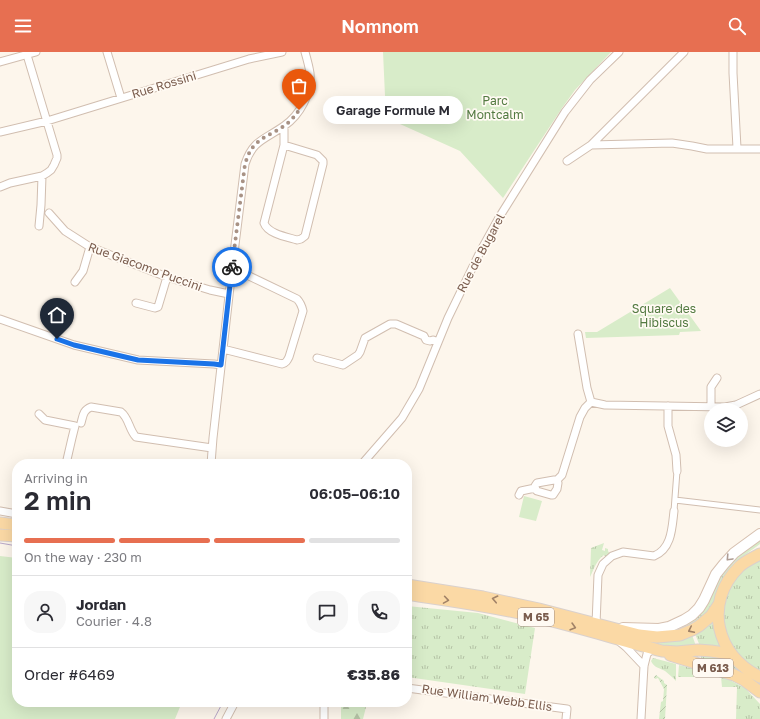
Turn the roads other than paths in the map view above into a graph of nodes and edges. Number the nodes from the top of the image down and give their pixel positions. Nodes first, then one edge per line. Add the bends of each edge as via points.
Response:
1 (36, 52) edge
2 (107, 52) edge
3 (282, 52) edge
4 (305, 52) edge
5 (618, 52) edge
6 (684, 52) edge
7 (733, 52) edge
8 (27, 55) junction
9 (0, 62) edge
10 (121, 98) junction
11 (47, 121) junction
12 (284, 126) junction
13 (0, 132) edge
14 (284, 145) junction
15 (591, 145) junction
16 (737, 148) junction
17 (760, 148) edge
18 (567, 161) dead end
19 (42, 176) junction
20 (0, 187) edge
21 (49, 214) dead end
22 (39, 226) dead end
23 (90, 247) junction
24 (232, 269) junction
25 (167, 277) junction
26 (75, 282) dead end
27 (229, 294) junction
28 (136, 303) dead end
29 (0, 319) edge
30 (578, 334) dead end
31 (435, 341) junction
32 (223, 349) junction
33 (317, 358) dead end
34 (221, 365) junction
35 (717, 378) dead end
36 (760, 394) edge
37 (591, 402) junction
38 (711, 403) edge
39 (740, 403) edge
40 (668, 406) junction
41 (704, 407) edge
42 (38, 414) dead end
43 (81, 423) dead end
44 (212, 448) junction
45 (67, 459) edge
46 (211, 459) edge
47 (366, 459) edge
48 (677, 471) joint
49 (557, 480) junction
50 (535, 488) junction
51 (520, 496) dead end
52 (675, 500) junction
53 (760, 510) edge
54 (0, 511) edge
55 (674, 511) joint
56 (12, 513) edge
57 (0, 523) edge
58 (12, 524) edge
59 (760, 534) edge
60 (0, 535) edge
61 (12, 536) edge
62 (760, 554) edge
63 (412, 586) edge
64 (412, 595) edge
65 (719, 604) junction
66 (596, 624) junction
67 (616, 634) junction
68 (657, 650) junction
69 (731, 654) junction
70 (644, 666) junction
71 (760, 677) edge
72 (412, 689) edge
73 (760, 692) edge
74 (232, 707) edge
75 (324, 707) edge
76 (226, 719) edge
77 (324, 719) edge
78 (566, 719) edge
79 (641, 719) edge

1 - 8 street
2 - 10 street
3 - 10 street, Rue Rossini via 249,59
4 - 12 street via 310,73 308,92 294,118
5 - 31 street, Rue de Bugarel via 590,80 565,112 482,247
6 - 15 street
7 - 16 street
8 - 9 street
8 - 11 street
10 - 11 street, Rue Rossini
11 - 13 street, Rue Rossini
11 - 19 street via 57,158 51,170
12 - 14 street
12 - 24 street via 260,141 249,154 245,164
14 - 14 street via 264,223 270,231 297,240 304,236 323,162 317,155
15 - 16 street via 672,143 707,150
15 - 18 street
16 - 17 street
19 - 20 street
19 - 22 street
21 - 23 street, Rue Giacomo Puccini via 65,231
23 - 25 street, Rue Giacomo Puccini
23 - 26 street via 83,271
24 - 27 street
24 - 32 street via 297,299 303,311 287,361 282,364
25 - 27 street, Rue Giacomo Puccini
25 - 28 street via 158,307
27 - 32 street
29 - 34 street via 71,344 138,360
30 - 37 street
31 - 33 street via 426,340 424,336 390,324 365,338 358,355 343,365
31 - 47 street, Rue de Bugarel via 419,389 402,418
32 - 34 street
34 - 44 street
35 - 38 street via 711,387
36 - 39 street
37 - 40 street
37 - 49 street via 580,417 562,475
40 - 41 street
40 - 48 street via 668,426 676,455
42 - 45 street via 45,420 75,426
43 - 44 street via 84,412 91,407 121,412 136,437
44 - 46 street
48 - 52 street
49 - 50 street via 537,483
49 - 50 street via 557,489 553,495 537,491
50 - 51 street via 521,491
52 - 53 street
52 - 55 street
54 - 56 street
55 - 66 street via 670,538 658,554 654,556 623,552 612,556 603,564 598,575
57 - 58 main road
59 -> 67 main road via 734,553 724,564 716,574 699,608 692,615 678,624 659,629
60 - 61 main road
62 - 65 main road via 740,566 732,575
66 -> 63 main road, M 65 via 483,596
64 -> 67 main road, M 65 via 481,605
65 -> 67 main road, M 65 via 699,626 680,636
65 - 69 main road via 720,628
66 - 67 main road, M 65
67 - 68 main road, M 65
67 - 70 street
68 - 69 main road, M 65 via 711,650
68 - 70 street via 647,654
68 - 73 main road, M 613 via 734,675
69 - 71 main road via 744,667
70 - 79 street
72 - 78 street, Rue William Webb Ellis via 567,709
74 - 76 street
75 - 77 street

